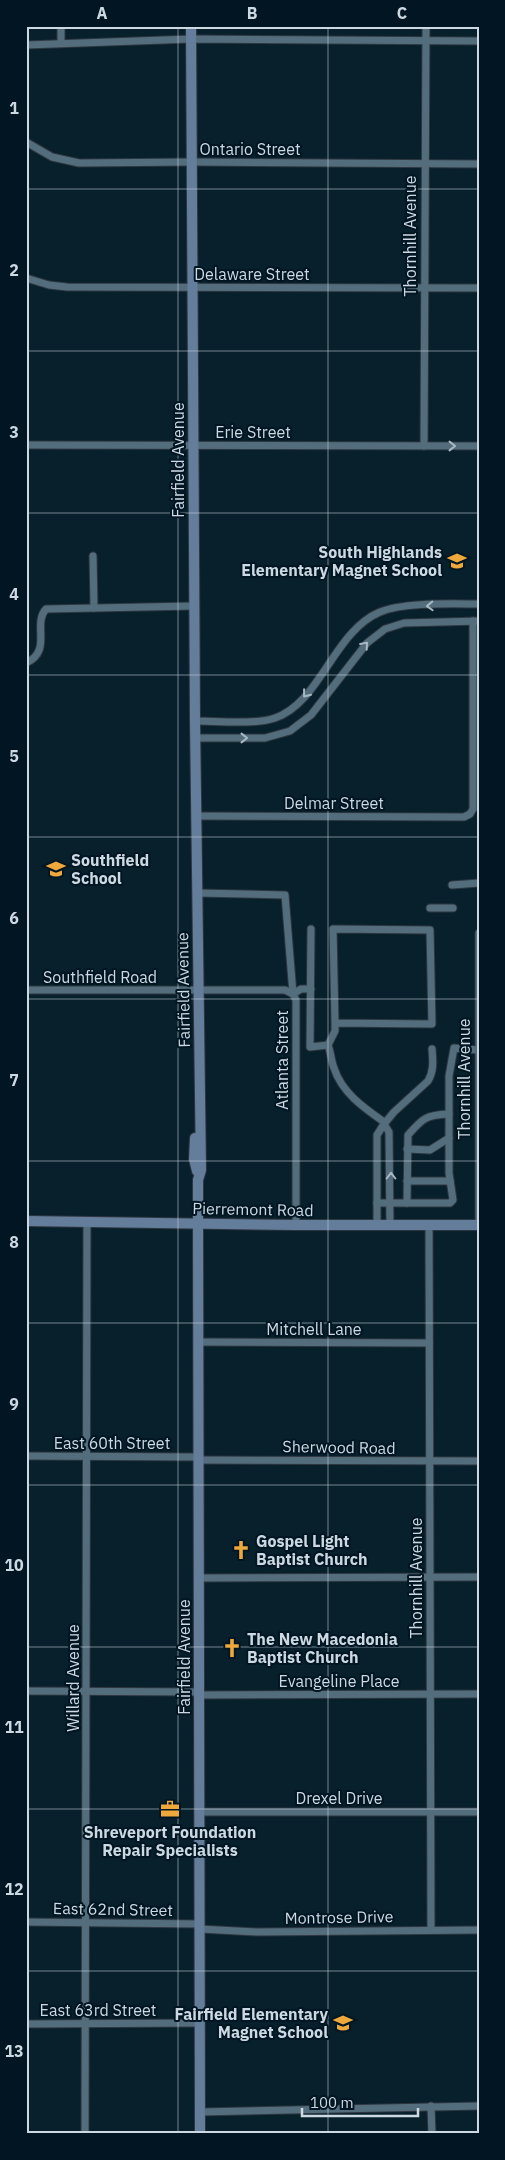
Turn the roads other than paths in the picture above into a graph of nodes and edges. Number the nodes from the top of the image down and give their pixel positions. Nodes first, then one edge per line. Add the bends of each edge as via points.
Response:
1 (61, 26) edge
2 (191, 26) edge
3 (426, 26) edge
4 (191, 39) junction
5 (426, 41) junction
6 (479, 41) edge
7 (61, 43) junction
8 (26, 45) edge
9 (26, 142) edge
10 (192, 162) junction
11 (424, 164) junction
12 (479, 164) edge
13 (26, 278) edge
14 (192, 288) junction
15 (424, 288) junction
16 (479, 288) edge
17 (26, 445) edge
18 (192, 446) junction
19 (424, 446) junction
20 (479, 446) edge
21 (93, 556) dead end
22 (479, 604) edge
23 (194, 606) junction
24 (94, 608) junction
25 (476, 621) edge
26 (26, 663) edge
27 (195, 721) junction
28 (195, 738) junction
29 (196, 816) junction
30 (479, 883) edge
31 (452, 885) dead end
32 (197, 893) junction
33 (430, 908) dead end
34 (453, 908) dead end
35 (311, 929) dead end
36 (479, 933) edge
37 (311, 989) junction
38 (26, 990) edge
39 (197, 991) junction
40 (293, 994) junction
41 (335, 1023) junction
42 (328, 1046) junction
43 (432, 1049) dead end
44 (478, 1050) edge
45 (449, 1114) junction
46 (384, 1123) junction
47 (449, 1138) junction
48 (407, 1149) junction
49 (407, 1181) junction
50 (450, 1181) junction
51 (377, 1203) junction
52 (407, 1203) junction
53 (391, 1204) junction
54 (26, 1221) edge
55 (87, 1221) junction
56 (198, 1224) junction
57 (296, 1225) junction
58 (377, 1225) junction
59 (390, 1225) junction
60 (429, 1225) junction
61 (479, 1225) edge
62 (198, 1342) junction
63 (430, 1343) junction
64 (26, 1456) edge
65 (87, 1457) junction
66 (198, 1458) junction
67 (429, 1461) junction
68 (479, 1461) edge
69 (429, 1577) junction
70 (479, 1577) edge
71 (198, 1578) junction
72 (26, 1691) edge
73 (87, 1691) junction
74 (199, 1693) junction
75 (479, 1694) edge
76 (430, 1695) junction
77 (200, 1812) junction
78 (430, 1812) junction
79 (479, 1812) edge
80 (26, 1922) edge
81 (86, 1923) junction
82 (200, 1926) junction
83 (431, 1930) junction
84 (479, 1930) edge
85 (26, 2024) edge
86 (86, 2024) junction
87 (200, 2024) junction
88 (431, 2106) junction
89 (479, 2106) edge
90 (200, 2112) junction
91 (85, 2134) edge
92 (200, 2134) edge
93 (432, 2134) edge

1 - 7 street
2 - 4 street, Fairfield Avenue
3 - 5 street, Thornhill Avenue
4 - 5 street
4 - 7 street
4 - 10 street, Fairfield Avenue
5 - 6 street
5 - 11 street, Thornhill Avenue
7 - 8 street
9 - 10 street, Ontario Street via 52,157 73,162
10 - 11 street, Ontario Street
10 - 14 street, Fairfield Avenue
11 - 12 street, Ontario Street
11 - 15 street, Thornhill Avenue
13 - 14 street, Delaware Street via 67,288
14 - 15 street, Delaware Street
14 - 18 street, Fairfield Avenue
15 - 16 street, Delaware Street
15 - 19 street, Thornhill Avenue
17 - 18 street, Erie Street
18 - 19 street, Erie Street
18 - 23 street, Fairfield Avenue
19 -> 20 street, Erie Street
21 - 24 street
22 -> 27 street via 402,607 379,612 353,631 303,698 284,714 267,720
23 - 24 street
23 - 27 street, Fairfield Avenue
24 - 26 street via 50,608 44,611 41,645 37,656
28 -> 25 street via 265,738 290,731 311,714 366,643 385,629 404,623
25 - 29 street, Delmar Street via 473,809 470,814 464,817
27 - 28 street, Fairfield Avenue
28 - 29 street, Fairfield Avenue
29 - 32 street, Fairfield Avenue
30 - 31 street
32 - 39 street, Fairfield Avenue
32 - 40 street, Atlanta Street via 285,895
33 - 34 street
35 - 37 street
36 - 44 street, Thornhill Avenue
37 - 40 street via 301,989
37 - 42 street via 310,1047
38 - 39 street, Southfield Road
39 - 40 street, Southfield Road via 285,990
39 - 56 street, Fairfield Avenue via 199,1086 195,1098 194,1159 198,1180
40 - 57 street, Atlanta Street via 296,1000
41 - 41 street via 333,930 430,930 432,1024
41 - 42 street via 335,1032
42 - 46 street via 341,1084
43 - 46 street via 432,1075
44 - 45 street via 454,1048
44 - 61 street, Thornhill Avenue
45 - 47 street
45 - 48 street via 430,1115 420,1121 408,1134
46 - 51 street via 377,1135
53 -> 46 street via 389,1132
47 - 48 street via 430,1150
47 - 50 street
48 - 49 street
49 - 50 street
49 - 52 street
50 - 52 street via 453,1200 450,1203
51 - 53 street
51 - 58 street
52 - 53 street
53 - 59 street
54 - 55 street, Pierremont Road
55 - 56 street, Pierremont Road
55 - 65 street, Willard Avenue
56 - 57 street, Pierremont Road
56 - 62 street, Fairfield Avenue
57 - 58 street, Pierremont Road
58 - 59 street, Pierremont Road
59 - 60 street, Pierremont Road
60 - 61 street, Pierremont Road
60 - 63 street, Thornhill Avenue
62 - 63 street, Mitchell Lane
62 - 66 street, Fairfield Avenue
63 - 67 street, Thornhill Avenue
64 - 65 street, East 60th Street
65 - 66 street, East 60th Street
65 - 73 street, Willard Avenue
66 - 67 street, Sherwood Road
66 - 71 street, Fairfield Avenue
67 - 68 street, Sherwood Road
67 - 69 street, Thornhill Avenue
69 - 70 street
69 - 71 street
69 - 76 street, Thornhill Avenue
71 - 74 street, Fairfield Avenue
72 - 73 street, Evangeline Place
73 - 74 street, Evangeline Place
73 - 81 street, Willard Avenue
74 - 76 street, Evangeline Place
74 - 77 street, Fairfield Avenue
75 - 76 street, Evangeline Place
76 - 78 street, Thornhill Avenue
77 - 78 street, Drexel Drive
77 - 82 street, Fairfield Avenue
78 - 79 street, Drexel Drive
78 - 83 street, Thornhill Avenue
80 - 81 street, East 62nd Street
81 - 82 street, East 62nd Street
81 - 86 street, Willard Avenue
82 - 83 street, Montrose Drive via 257,1932
82 - 87 street, Fairfield Avenue
83 - 84 street, Montrose Drive
85 - 86 street, East 63rd Street
86 - 87 street, East 63rd Street
86 - 91 street, Willard Avenue
87 - 90 street, Fairfield Avenue
88 - 89 street
88 - 90 street
88 - 93 street
90 - 92 street, Fairfield Avenue

